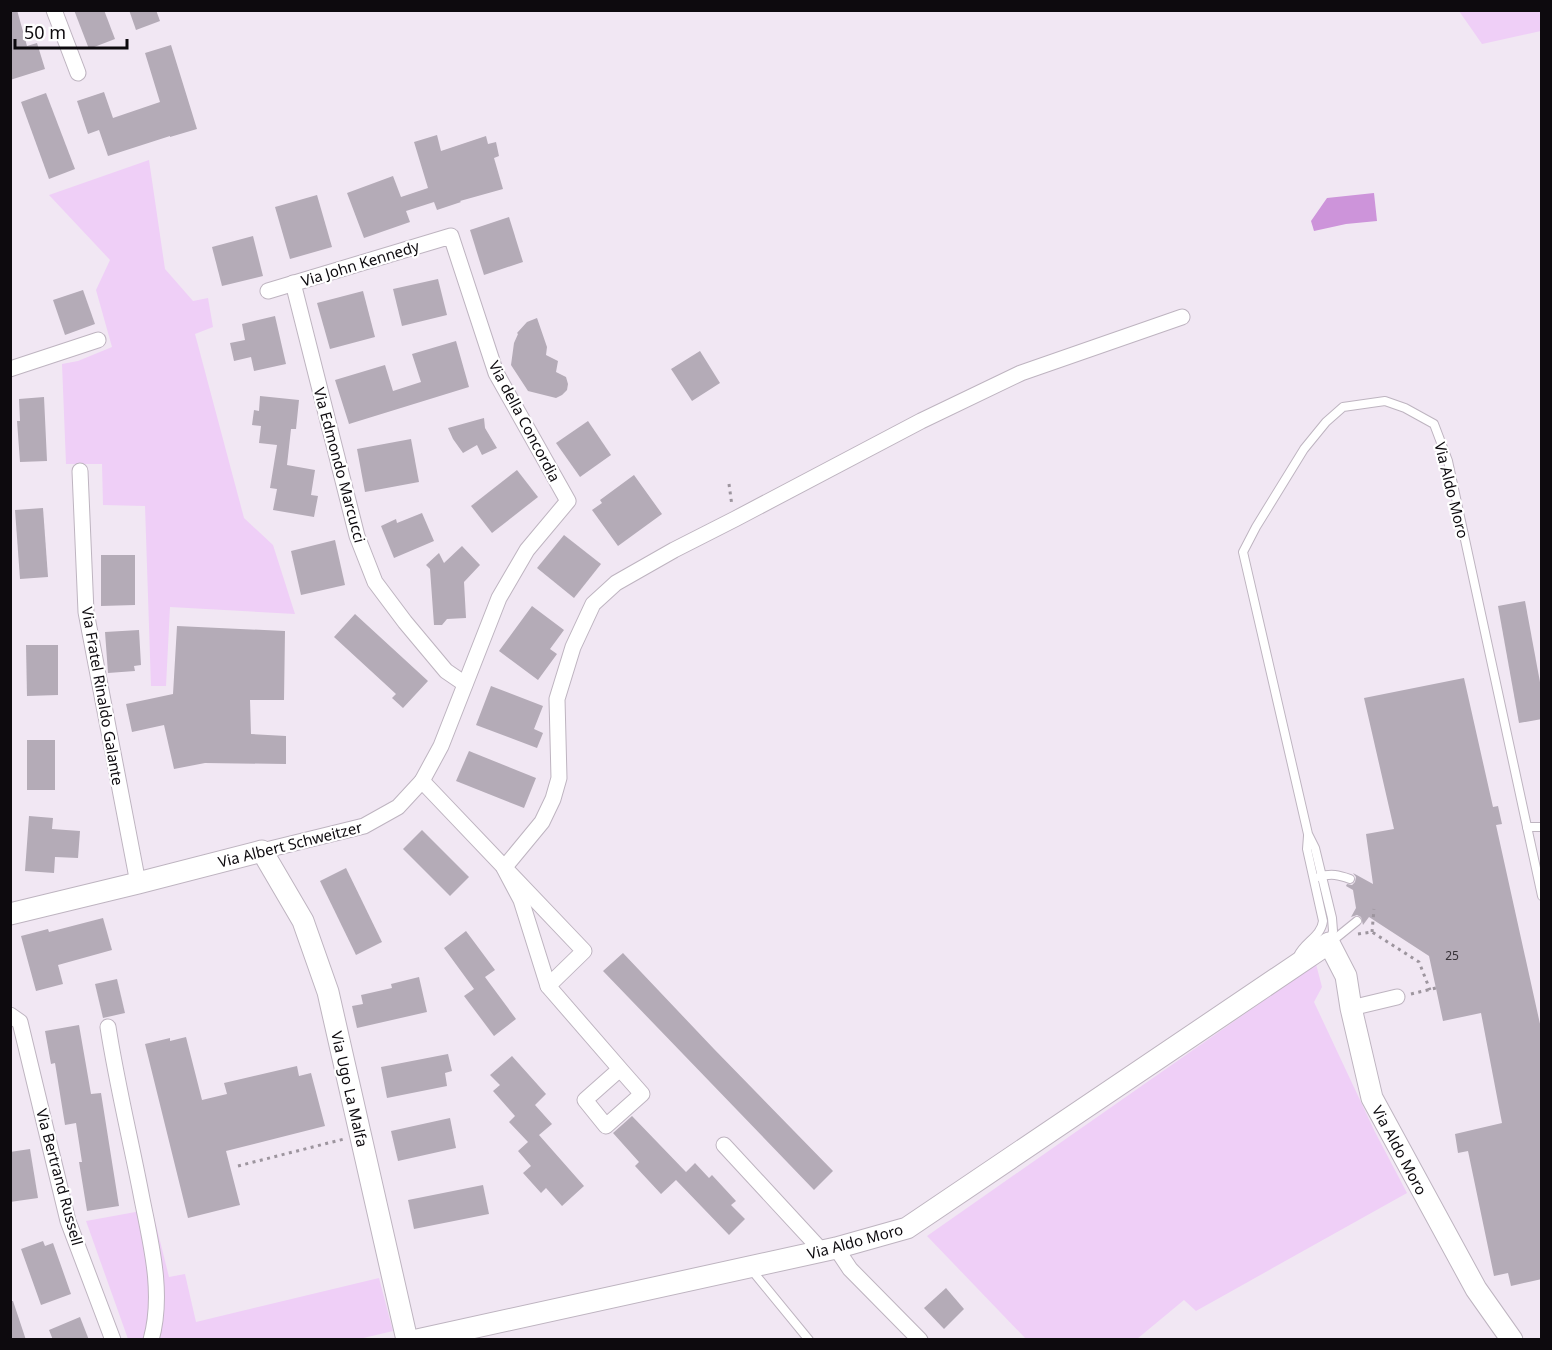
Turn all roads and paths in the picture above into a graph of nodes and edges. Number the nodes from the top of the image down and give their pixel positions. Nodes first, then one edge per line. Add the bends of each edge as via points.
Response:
1 (54, 10) edge
2 (78, 73) dead end
3 (451, 236) joint
4 (293, 283) junction
5 (268, 291) dead end
6 (1182, 317) dead end
7 (98, 340) dead end
8 (10, 369) edge
9 (80, 471) dead end
10 (729, 484) dead end
11 (568, 501) joint
12 (735, 519) junction
13 (465, 684) junction
14 (422, 781) junction
15 (1527, 827) junction
16 (1542, 827) edge
17 (1308, 834) junction
18 (262, 851) junction
19 (504, 868) junction
20 (1322, 876) junction
21 (1313, 878) junction
22 (1350, 879) dead end
23 (138, 883) junction
24 (1542, 896) edge
25 (1374, 909) dead end
26 (10, 914) edge
27 (1357, 921) dead end
28 (1349, 928) junction
29 (1372, 932) junction
30 (1329, 943) junction
31 (1294, 966) junction
32 (548, 986) junction
33 (1436, 988) dead end
34 (1430, 990) junction
35 (1425, 991) dead end
36 (1397, 997) dead end
37 (1351, 1008) junction
38 (10, 1015) edge
39 (108, 1027) dead end
40 (620, 1069) dead end
41 (361, 1135) junction
42 (724, 1146) dead end
43 (238, 1166) dead end
44 (829, 1250) junction
45 (750, 1267) junction
46 (113, 1340) edge
47 (151, 1340) edge
48 (407, 1340) edge
49 (417, 1340) edge
50 (809, 1340) edge
51 (920, 1340) edge
52 (1512, 1340) edge

1 - 2 street
3 - 4 street, Via John Kennedy
3 - 11 street, Via della Concordia via 496,373
4 - 5 street, Via John Kennedy
4 - 13 street, Via Edmondo Marcucci via 357,536 375,582 446,671
6 - 12 street via 1021,373
7 - 8 street
9 - 23 street, Via Fratel Rinaldo Galante via 86,612
10 - 12 path
11 - 13 street, Via Albert Schweitzer via 527,550 498,598
12 - 19 street via 616,583 593,604 573,647 557,699 559,778 553,799 542,822
13 - 14 street, Via Albert Schweitzer via 441,746
14 - 18 street, Via Albert Schweitzer via 398,807 364,826
14 - 19 street
15 - 16 lane
15 - 17 lane, Via Aldo Moro via 1448,461 1434,424 1385,401 1343,408 1326,422 1304,449 1243,552
15 - 24 lane, Via Aldo Moro
17 - 20 lane, Via Aldo Moro
17 - 21 lane, Via Aldo Moro
18 - 23 street, Via Albert Schweitzer
18 - 41 street, Via Ugo La Malfa via 303,921 328,992
19 - 32 street via 522,900
19 - 32 street via 584,951
20 - 21 lane
20 - 22 lane
20 - 30 lane, Via Aldo Moro via 1332,918
21 - 31 lane, Via Aldo Moro via 1322,929 1301,950
23 - 26 street, Via Albert Schweitzer
25 - 29 path
27 - 28 lane
28 - 29 path via 1358,935
28 - 30 lane
29 - 34 path via 1419,962
30 - 31 street, Via Aldo Moro
30 - 37 street, Via Aldo Moro via 1346,976
31 - 44 street, Via Aldo Moro via 907,1228
32 - 40 street
33 - 34 path
34 - 35 path
36 - 37 street
37 - 52 street, Via Aldo Moro via 1372,1098 1476,1289
38 - 46 street, Via Bertrand Russell via 20,1022 68,1221
39 - 47 street via 156,1277
41 - 43 path
41 - 48 street, Via Ugo La Malfa
42 - 44 street
44 - 45 street, Via Aldo Moro
44 - 51 street
45 - 49 street, Via Aldo Moro
45 - 50 lane

